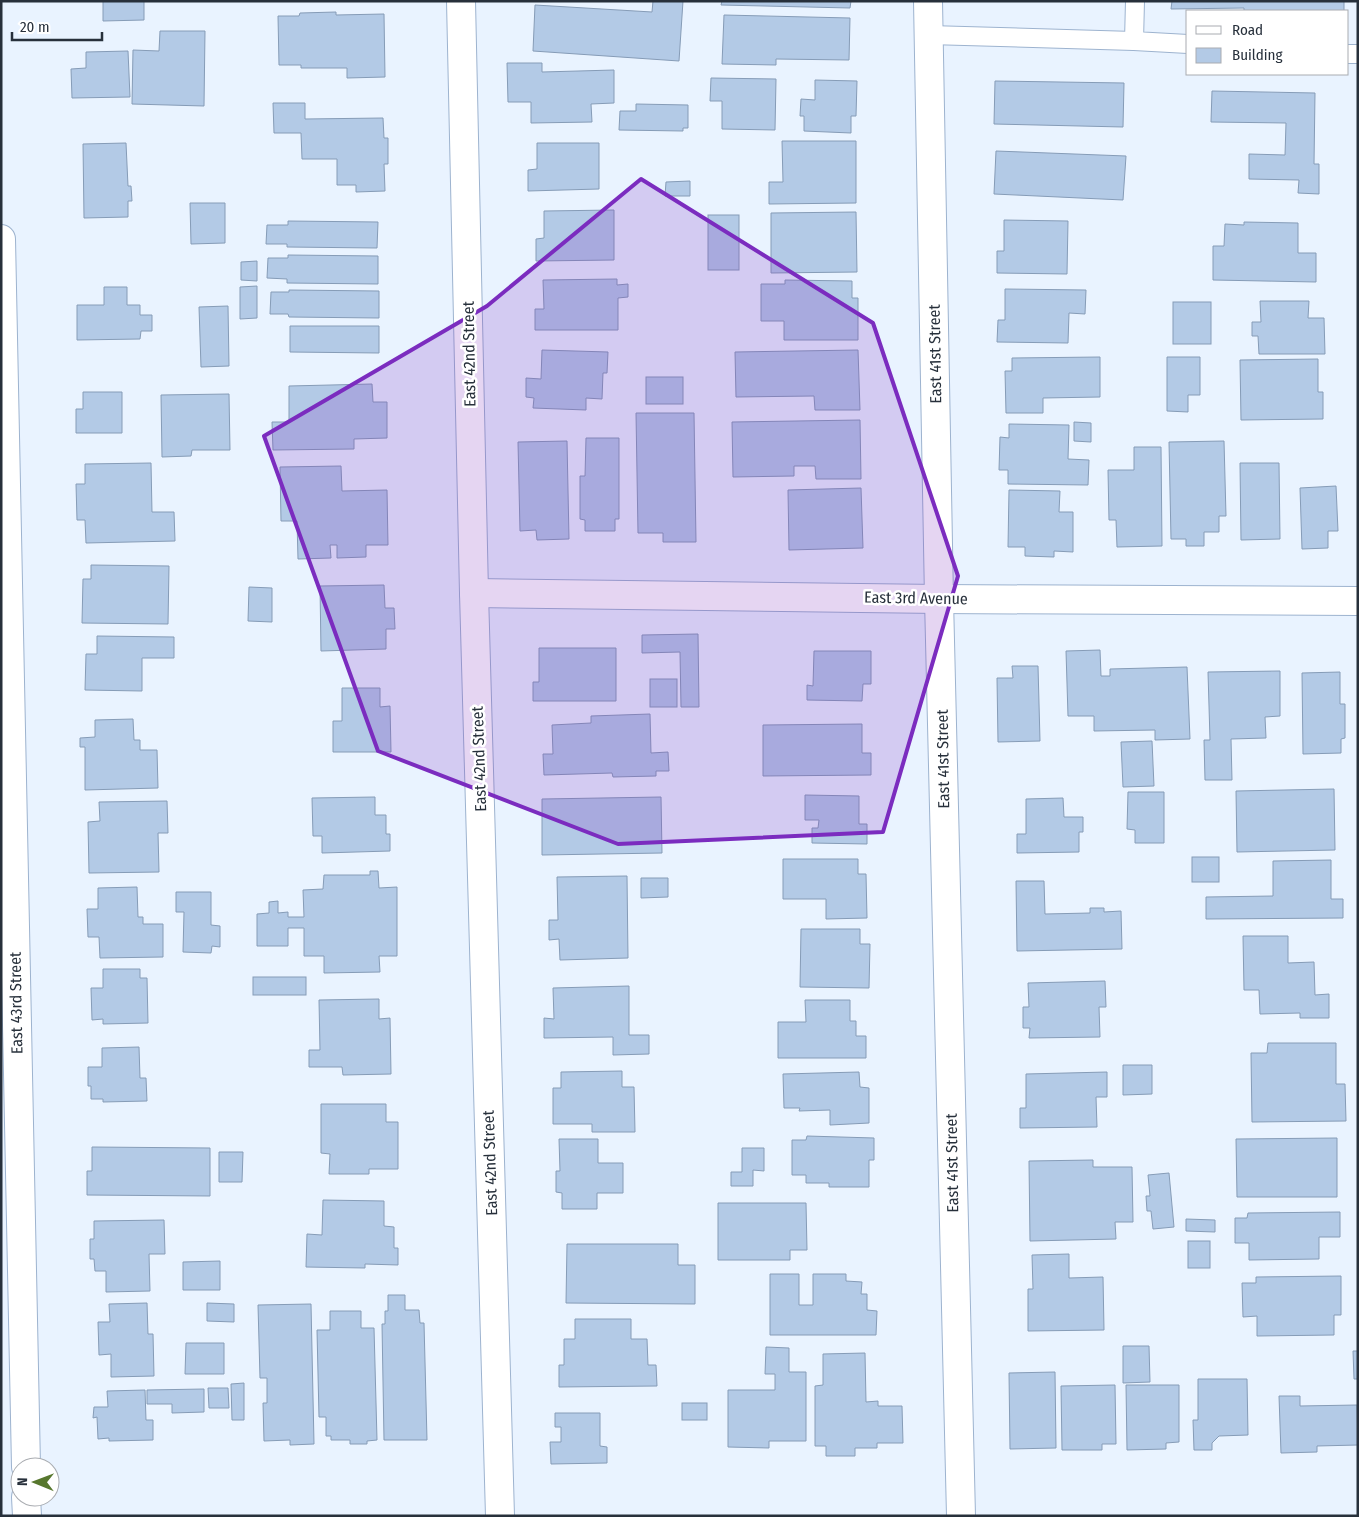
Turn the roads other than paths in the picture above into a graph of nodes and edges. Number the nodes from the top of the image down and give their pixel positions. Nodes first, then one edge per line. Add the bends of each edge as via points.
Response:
1 (461, 1) edge
2 (928, 1) edge
3 (1135, 1) edge
4 (929, 34) junction
5 (1134, 41) junction
6 (1186, 44) edge
7 (1, 239) edge
8 (474, 593) junction
9 (939, 599) junction
10 (1358, 601) edge
11 (26, 1457) edge
12 (500, 1516) edge
13 (961, 1516) edge

1 - 8 street, East 42nd Street
2 - 4 street, East 41st Street
3 - 5 lane
4 - 5 lane
4 - 9 street, East 41st Street
5 - 6 lane
7 - 11 street, East 43rd Street
8 - 9 street, East 3rd Avenue
8 - 12 street, East 42nd Street
9 - 10 street, East 3rd Avenue
9 - 13 street, East 41st Street

